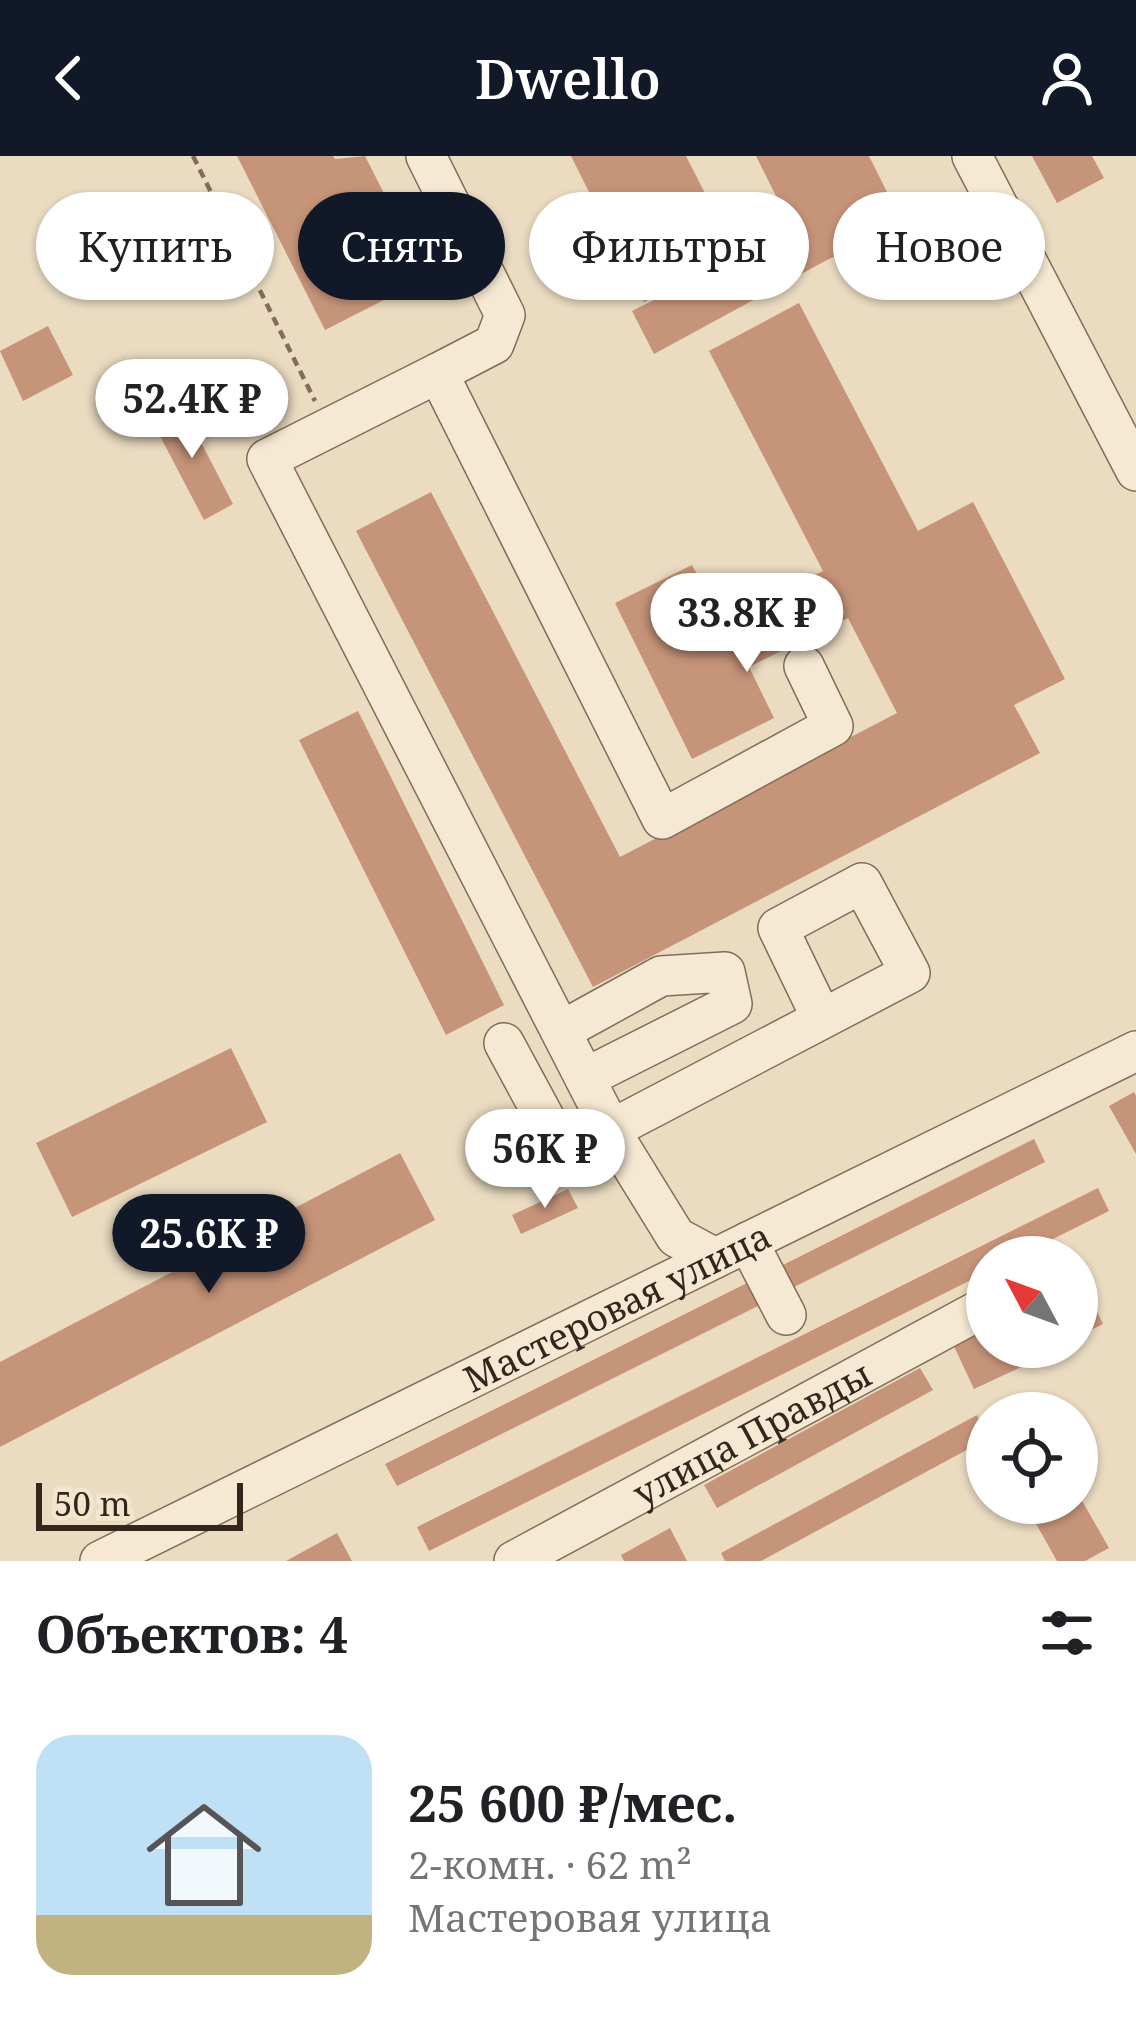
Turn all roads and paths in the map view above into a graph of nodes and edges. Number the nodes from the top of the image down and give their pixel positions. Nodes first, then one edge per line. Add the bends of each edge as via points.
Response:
1 (194, 156) edge
2 (426, 156) edge
3 (972, 156) edge
4 (439, 373) junction
5 (328, 428) junction
6 (1136, 471) edge
7 (804, 666) dead end
8 (822, 1018) dead end
9 (561, 1031) junction
10 (504, 1043) dead end
11 (1135, 1054) edge
12 (584, 1078) junction
13 (611, 1130) junction
14 (732, 1250) junction
15 (786, 1316) dead end
16 (966, 1317) edge
17 (100, 1561) edge
18 (514, 1561) edge

1 - 5 path
2 - 4 street via 505,315 494,344
3 - 6 street
4 - 5 street
4 - 7 street via 662,818 833,726
5 - 9 street via 267,459
8 - 13 street
9 - 12 street
9 - 12 street via 661,976 725,972 732,1004
10 - 13 street via 564,1154
11 - 14 street, Мастеровая улица
12 - 13 street
13 - 14 street via 676,1237
14 - 15 street
14 - 17 street, Мастеровая улица
16 - 18 street, улица Правды

